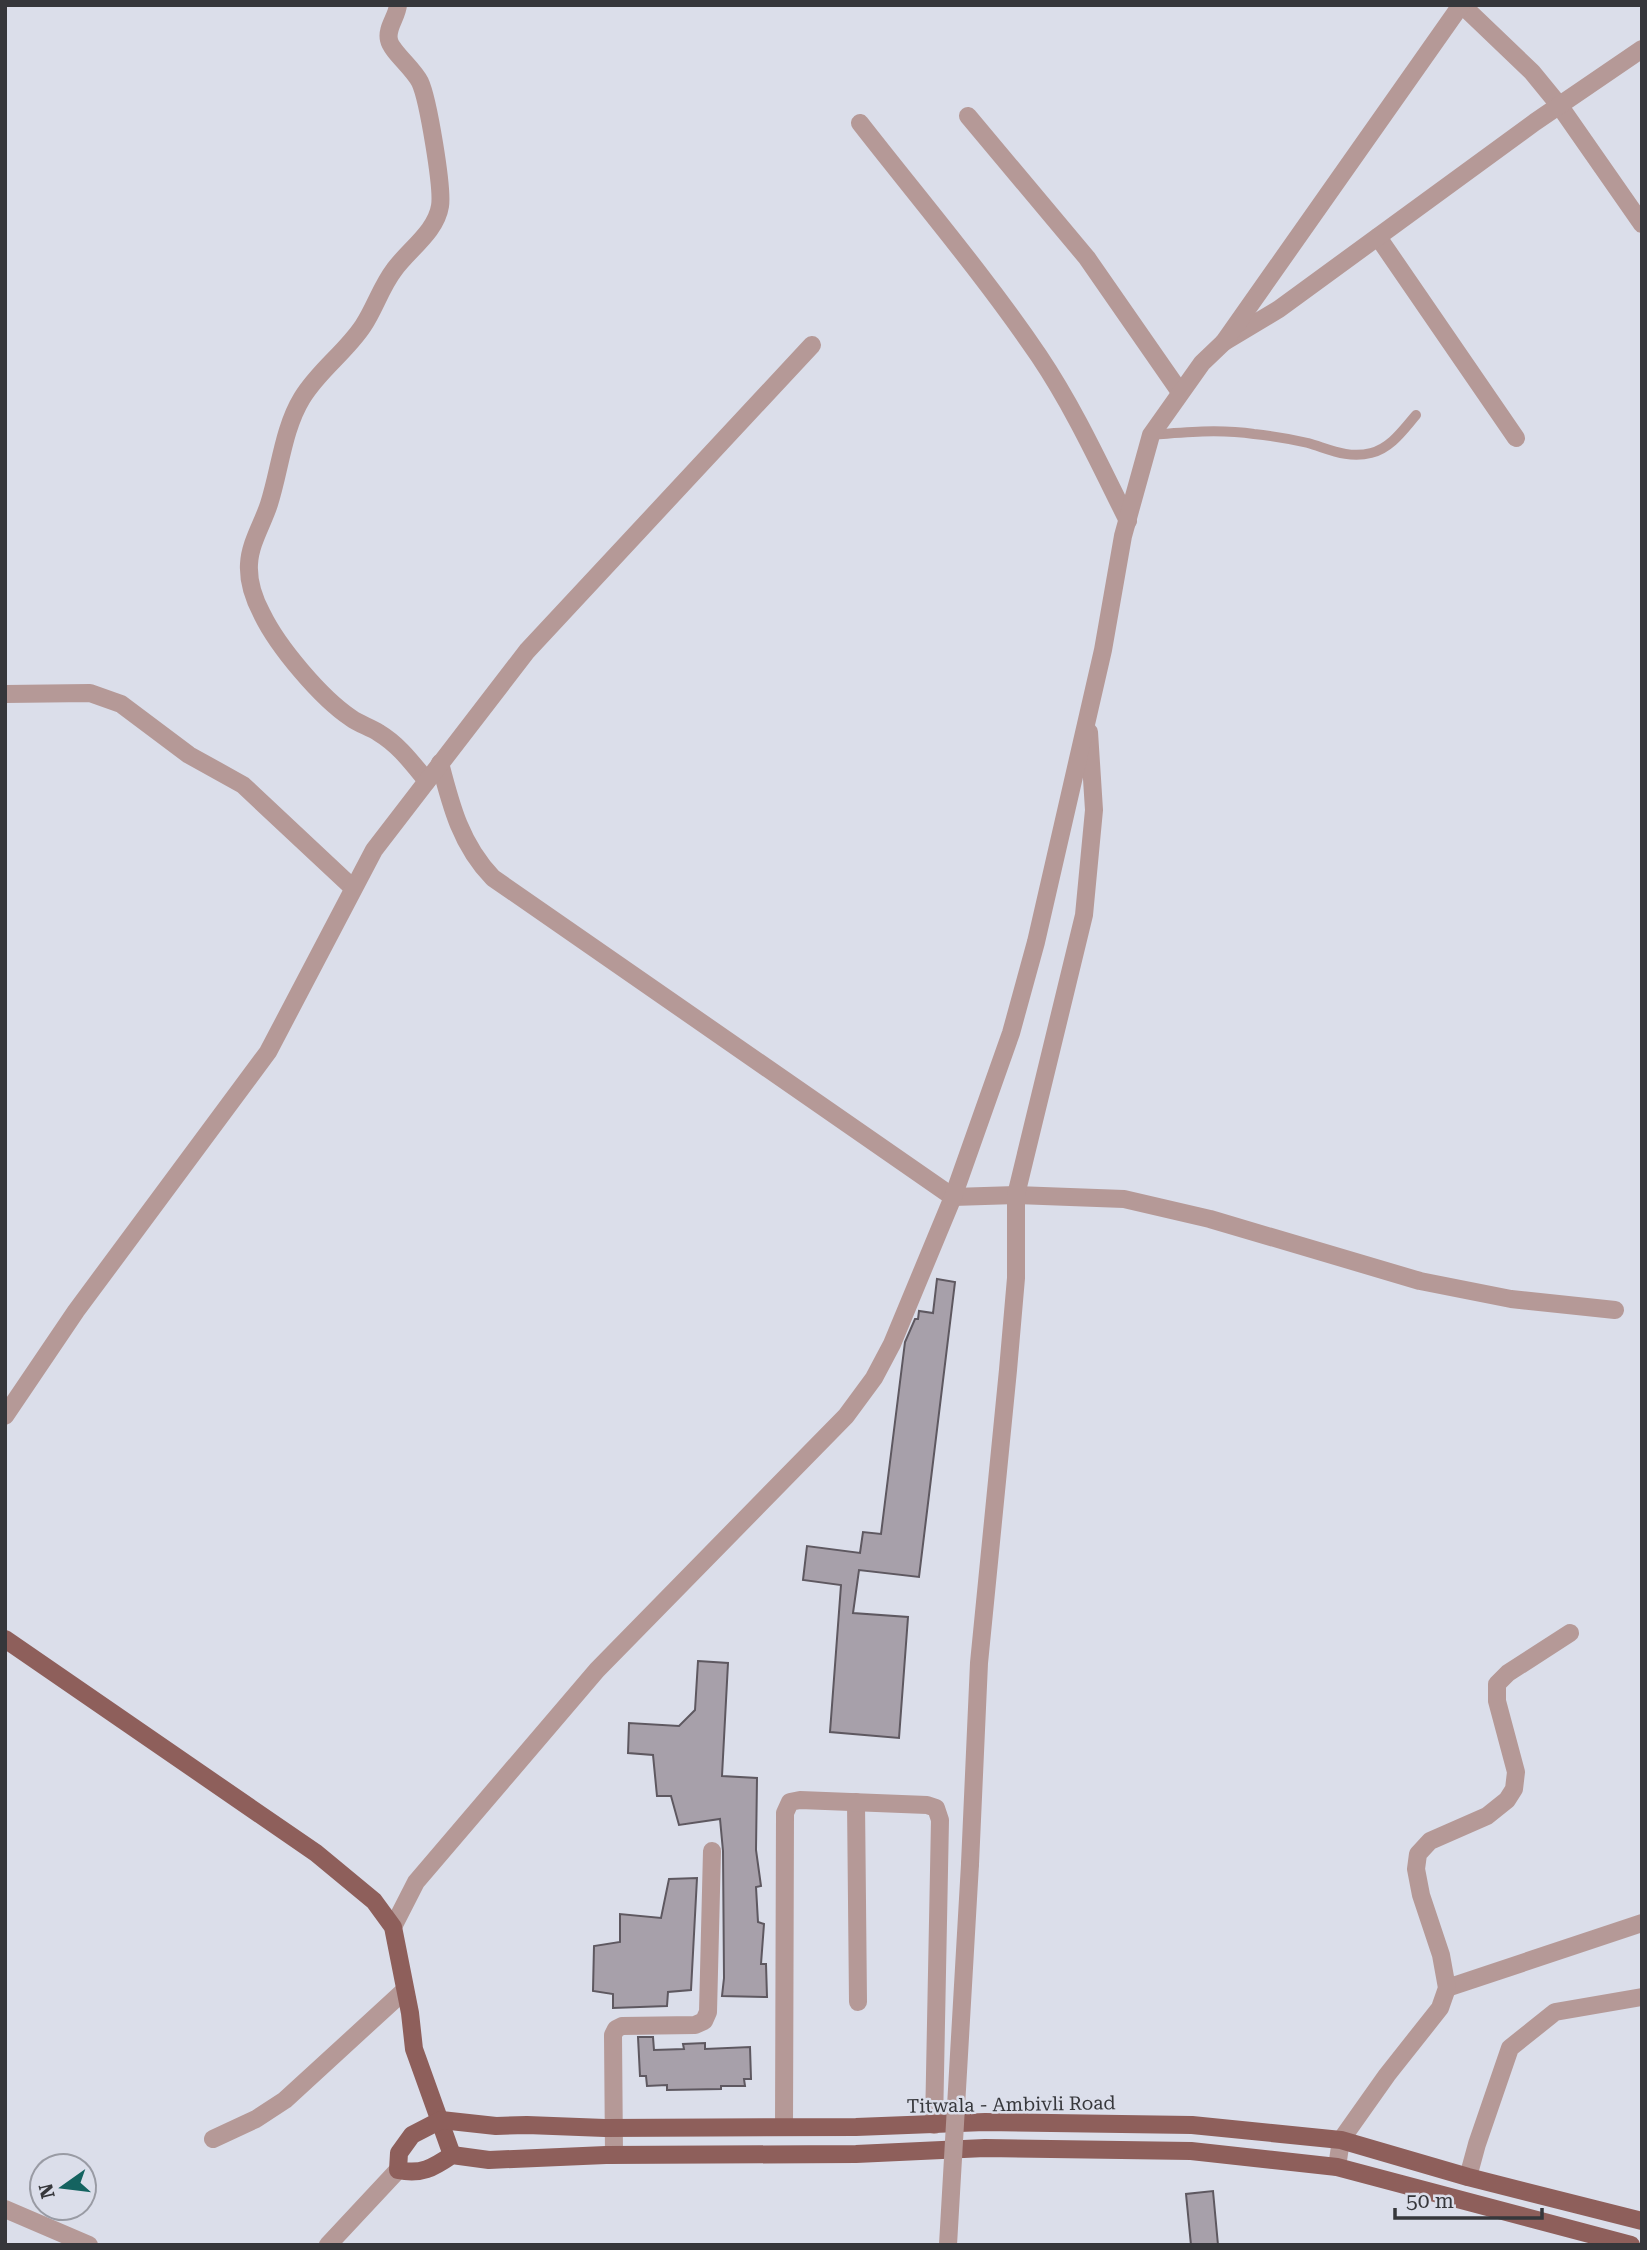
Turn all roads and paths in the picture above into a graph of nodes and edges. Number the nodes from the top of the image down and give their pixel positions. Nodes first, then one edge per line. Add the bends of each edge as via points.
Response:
1 (398, 5) edge
2 (1462, 5) edge
3 (1642, 49) edge
4 (1559, 106) junction
5 (968, 116) dead end
6 (860, 123) dead end
7 (1642, 224) edge
8 (1378, 237) junction
9 (1224, 342) junction
10 (813, 345) dead end
11 (1180, 392) junction
12 (1416, 415) dead end
13 (1151, 435) junction
14 (1516, 438) dead end
15 (1128, 521) junction
16 (5, 694) edge
17 (1088, 711) junction
18 (440, 763) junction
19 (427, 781) junction
20 (353, 888) junction
21 (1016, 1195) junction
22 (953, 1197) junction
23 (1615, 1310) dead end
24 (5, 1416) edge
25 (1570, 1633) dead end
26 (5, 1639) edge
27 (856, 1802) junction
28 (712, 1852) dead end
29 (1642, 1923) edge
30 (393, 1927) junction
31 (1447, 1988) junction
32 (405, 1990) junction
33 (1642, 1997) edge
34 (858, 2002) dead end
35 (441, 2120) junction
36 (934, 2125) junction
37 (614, 2127) junction
38 (784, 2127) junction
39 (213, 2139) dead end
40 (1341, 2140) junction
41 (452, 2155) junction
42 (614, 2155) junction
43 (1337, 2167) junction
44 (398, 2170) junction
45 (1468, 2177) junction
46 (5, 2209) edge
47 (1642, 2221) edge
48 (89, 2245) edge
49 (328, 2245) edge
50 (948, 2245) edge
51 (1631, 2245) edge

1 - 19 street via 388,37 420,82 427,103 440,208 394,270 364,325 319,373 301,400 249,562 250,584 262,615 290,657 329,700 403,751
2 - 4 street via 1532,72
2 - 9 street
3 - 4 street
4 - 7 street
4 - 8 street
5 - 11 street via 1087,258
6 - 15 street via 1040,357
8 - 9 street via 1279,309
8 - 14 street
9 - 11 street
10 - 18 street via 527,651
11 - 13 street
12 - 13 lane via 1392,443 1372,453 1351,455 1253,433
13 - 15 street
15 - 17 street
16 - 20 street via 90,693 121,704 189,755 243,785
17 - 21 street via 1094,810 1084,915
17 - 22 street via 1037,942 1011,1033
18 - 19 street
18 - 22 street via 461,832 476,860 493,878
19 - 20 street via 374,850
20 - 24 street via 268,1052 76,1311
21 - 22 street
21 - 23 street via 1124,1199 1210,1219 1420,1281 1511,1300
21 - 50 street, bridge via 1016,1278 979,1663
22 - 30 street via 892,1344 846,1416 597,1670 416,1882
25 - 31 street via 1497,1684 1497,1701 1516,1772 1507,1800 1487,1816 1430,1841 1418,1854 1421,1895
26 - 30 main road via 316,1853 374,1901
27 - 34 street
27 - 36 street via 927,1805 936,1808 940,1820
27 - 38 street via 800,1800 790,1802 785,1813
28 - 37 street via 708,2012 704,2021 695,2025 616,2029
29 - 31 street
30 - 32 main road
31 - 40 street via 1440,2008
32 - 35 main road via 414,2049
32 - 39 street via 285,2100
33 - 45 street via 1555,2012 1510,2048
35 - 37 main road, Titwala - Ambivli Road via 496,2126
35 - 41 main road
35 - 44 main road via 412,2135 399,2152
36 - 38 main road, Titwala - Ambivli Road
36 - 40 main road, Titwala - Ambivli Road via 1192,2125
37 - 38 main road, Titwala - Ambivli Road
37 - 42 street
40 - 43 street
40 - 45 main road, Titwala - Ambivli Road
41 - 42 main road via 489,2160
41 - 44 main road via 429,2170
42 - 43 main road via 856,2154 985,2148 1191,2151
43 - 51 main road
44 - 49 street
45 - 47 main road, Titwala - Ambivli Road
46 - 48 street

